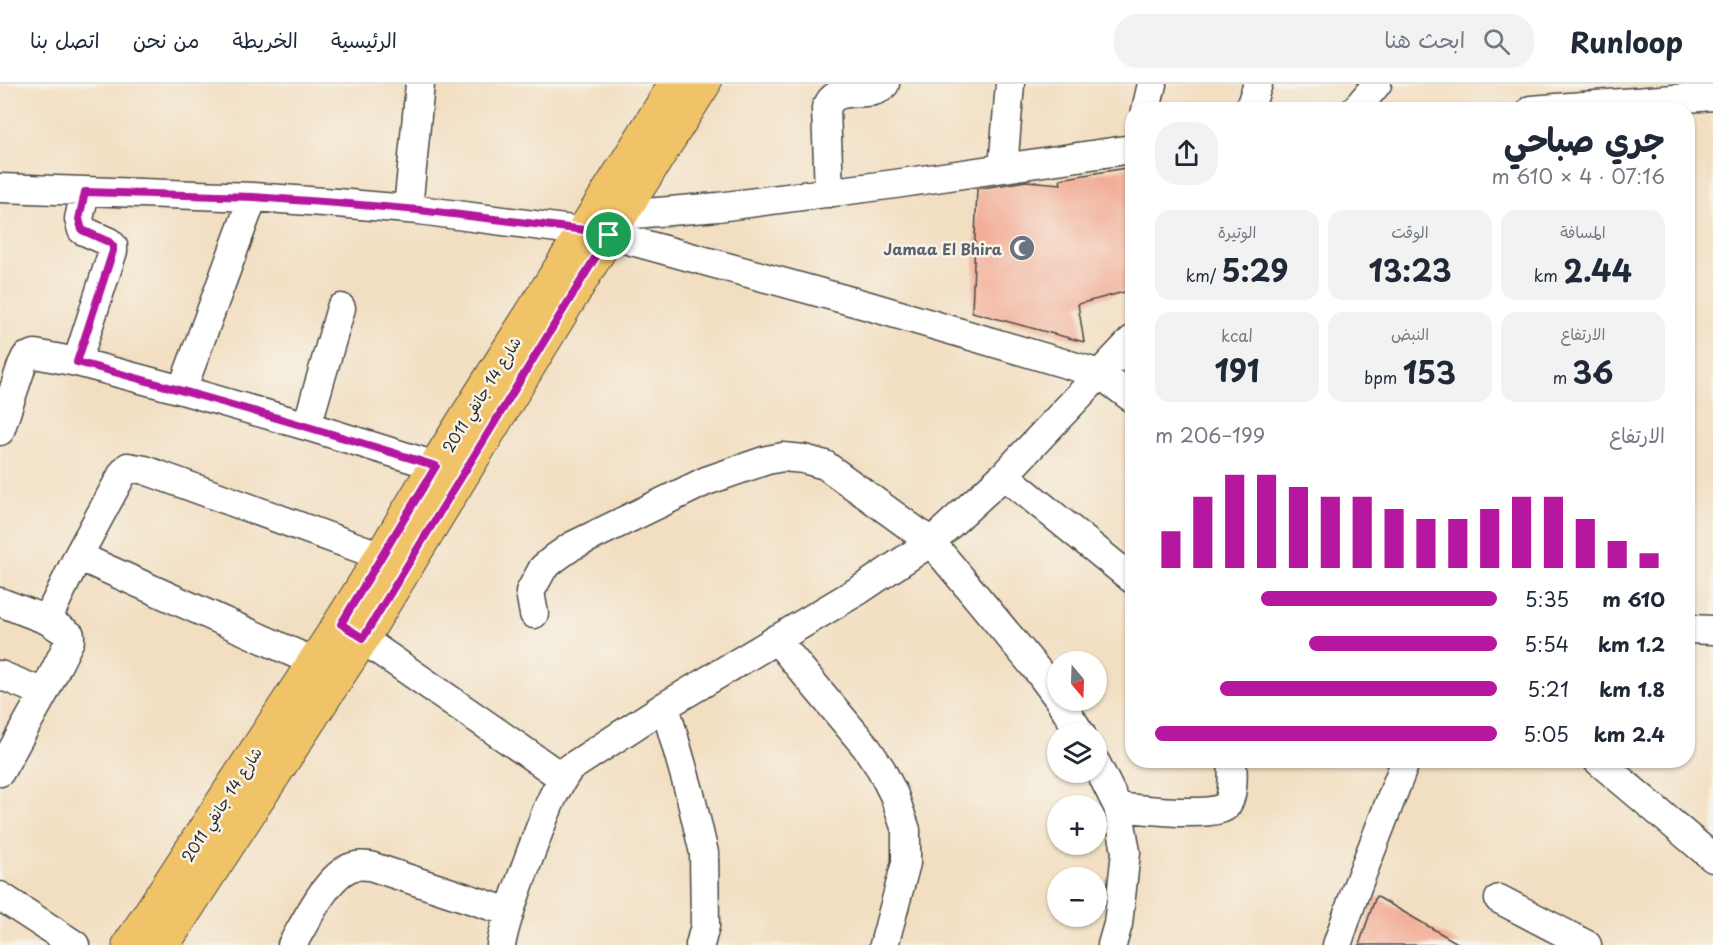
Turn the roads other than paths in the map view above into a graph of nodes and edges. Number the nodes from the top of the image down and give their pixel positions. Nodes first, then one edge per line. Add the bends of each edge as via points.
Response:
1 (420, 84) edge
2 (675, 84) edge
3 (704, 84) edge
4 (885, 84) edge
5 (1010, 84) edge
6 (1152, 84) edge
7 (1258, 84) edge
8 (1377, 84) edge
9 (1713, 96) edge
10 (1613, 99) edge
11 (1148, 102) edge
12 (1252, 102) edge
13 (1362, 102) edge
14 (1591, 102) edge
15 (1125, 150) edge
16 (1004, 168) junction
17 (0, 188) edge
18 (85, 192) junction
19 (829, 193) junction
20 (253, 197) junction
21 (408, 209) junction
22 (605, 226) junction
23 (341, 308) dead end
24 (1125, 347) edge
25 (77, 362) junction
26 (1100, 374) junction
27 (182, 390) junction
28 (1125, 393) edge
29 (3, 417) edge
30 (307, 426) junction
31 (436, 466) junction
32 (1004, 475) junction
33 (931, 542) junction
34 (78, 556) junction
35 (381, 556) junction
36 (1125, 573) edge
37 (0, 602) edge
38 (534, 614) dead end
39 (47, 620) junction
40 (1695, 629) edge
41 (1713, 630) edge
42 (352, 631) junction
43 (776, 639) junction
44 (314, 662) junction
45 (0, 675) edge
46 (1047, 684) edge
47 (44, 693) junction
48 (665, 706) junction
49 (1233, 768) edge
50 (1403, 768) edge
51 (1607, 768) edge
52 (0, 772) edge
53 (563, 778) junction
54 (1106, 783) edge
55 (1118, 807) junction
56 (1713, 858) edge
57 (0, 896) edge
58 (1498, 898) dead end
59 (509, 912) junction
60 (75, 945) edge
61 (129, 945) edge
62 (163, 945) edge
63 (292, 945) edge
64 (501, 945) edge
65 (700, 945) edge
66 (884, 945) edge
67 (1112, 945) edge
68 (1337, 945) edge
69 (1587, 945) edge

1 - 21 street
2 - 22 main road, شارع 14 جانفي 2011
3 - 22 main road, شارع 14 جانفي 2011
4 - 19 street via 876,91 840,94 826,108
5 - 16 street
6 - 11 street
7 - 12 street
8 - 13 street
9 - 10 street
10 - 14 street
15 - 16 street
16 - 19 street
17 - 18 street
18 - 20 street
18 - 25 street via 79,219 82,230 109,242 113,251
19 - 22 street
20 - 21 street
20 - 27 street
21 - 22 street
22 - 26 street
22 - 31 main road, شارع 14 جانفي 2011
22 - 42 main road, شارع 14 جانفي 2011
23 - 30 street
24 - 26 street
25 - 27 street
25 - 29 street via 34,354 26,357
26 - 28 street
26 - 32 street
27 - 30 street
30 - 31 street
31 - 35 main road, شارع 14 جانفي 2011
32 - 33 street
32 - 36 street
33 - 38 street via 825,465 783,457 706,481 572,546 543,568 530,592
33 - 43 street
33 - 46 street
34 - 35 street via 128,467
34 - 39 street
34 - 44 street
35 - 42 main road, شارع 14 جانفي 2011
37 - 39 street
39 - 47 street via 70,635 70,640
40 - 41 street
42 - 44 main road, شارع 14 جانفي 2011
42 - 53 street
42 - 62 main road, شارع 14 جانفي 2011
43 - 48 street
43 - 66 street via 866,747 894,795 906,830 906,863
44 - 61 main road, شارع 14 جانفي 2011
45 - 47 street
47 - 52 street
48 - 53 street via 570,768
48 - 65 street via 704,854 705,926
49 - 55 street via 1230,796 1221,810 1185,812
50 - 68 street
51 - 56 street
53 - 59 street
54 - 55 street
55 - 67 street via 1126,852
57 - 60 street
58 - 69 street
59 - 63 street via 370,866 355,866 328,884
59 - 64 street

